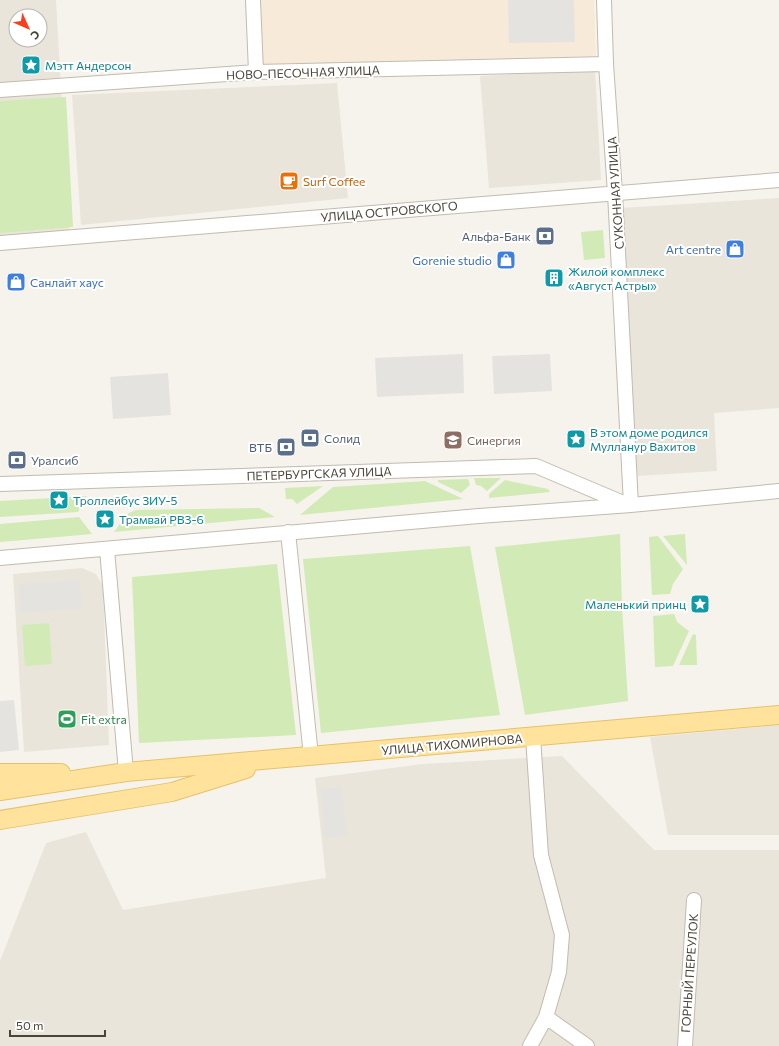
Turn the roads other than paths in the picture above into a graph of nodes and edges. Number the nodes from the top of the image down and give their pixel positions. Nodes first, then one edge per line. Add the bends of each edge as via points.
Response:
1 (253, 0) edge
2 (604, 0) edge
3 (606, 64) junction
4 (256, 72) junction
5 (0, 90) edge
6 (779, 180) edge
7 (615, 193) junction
8 (0, 243) edge
9 (0, 484) edge
10 (779, 491) edge
11 (630, 506) junction
12 (288, 532) junction
13 (107, 549) junction
14 (0, 558) edge
15 (779, 715) edge
16 (533, 737) junction
17 (311, 756) junction
18 (276, 759) junction
19 (126, 772) junction
20 (0, 773) edge
21 (0, 791) edge
22 (0, 820) edge
23 (694, 900) dead end
24 (546, 1017) junction
25 (530, 1046) edge
26 (587, 1046) edge
27 (685, 1046) edge

1 - 4 street
2 - 3 street, СУКОННАЯ УЛИЦА
3 - 4 street, НОВО-ПЕСОЧНАЯ УЛИЦА
3 - 7 street, СУКОННАЯ УЛИЦА
4 - 5 street, НОВО-ПЕСОЧНАЯ УЛИЦА
6 - 7 street, УЛИЦА ОСТРОВСКОГО
7 - 8 street, УЛИЦА ОСТРОВСКОГО
7 - 11 street, СУКОННАЯ УЛИЦА
9 - 11 street, ПЕТЕРБУРГСКАЯ УЛИЦА via 536,466
10 - 11 street, ПЕТЕРБУРГСКАЯ УЛИЦА
11 - 12 street, ПЕТЕРБУРГСКАЯ УЛИЦА
12 - 13 street, ПЕТЕРБУРГСКАЯ УЛИЦА
12 - 17 street
13 - 14 street, ПЕТЕРБУРГСКАЯ УЛИЦА
13 - 19 street
15 - 16 main road, УЛИЦА ТИХОМИРНОВА
16 - 17 main road, УЛИЦА ТИХОМИРНОВА
16 - 24 street via 541,855 562,935 559,972
17 - 18 main road, УЛИЦА ТИХОМИРНОВА
18 - 19 main road, УЛИЦА ТИХОМИРНОВА
18 - 22 main road via 172,792
19 - 20 main road
19 - 21 main road
23 - 27 street, ГОРНЫЙ ПЕРЕУЛОК
24 - 25 street
24 - 26 street

